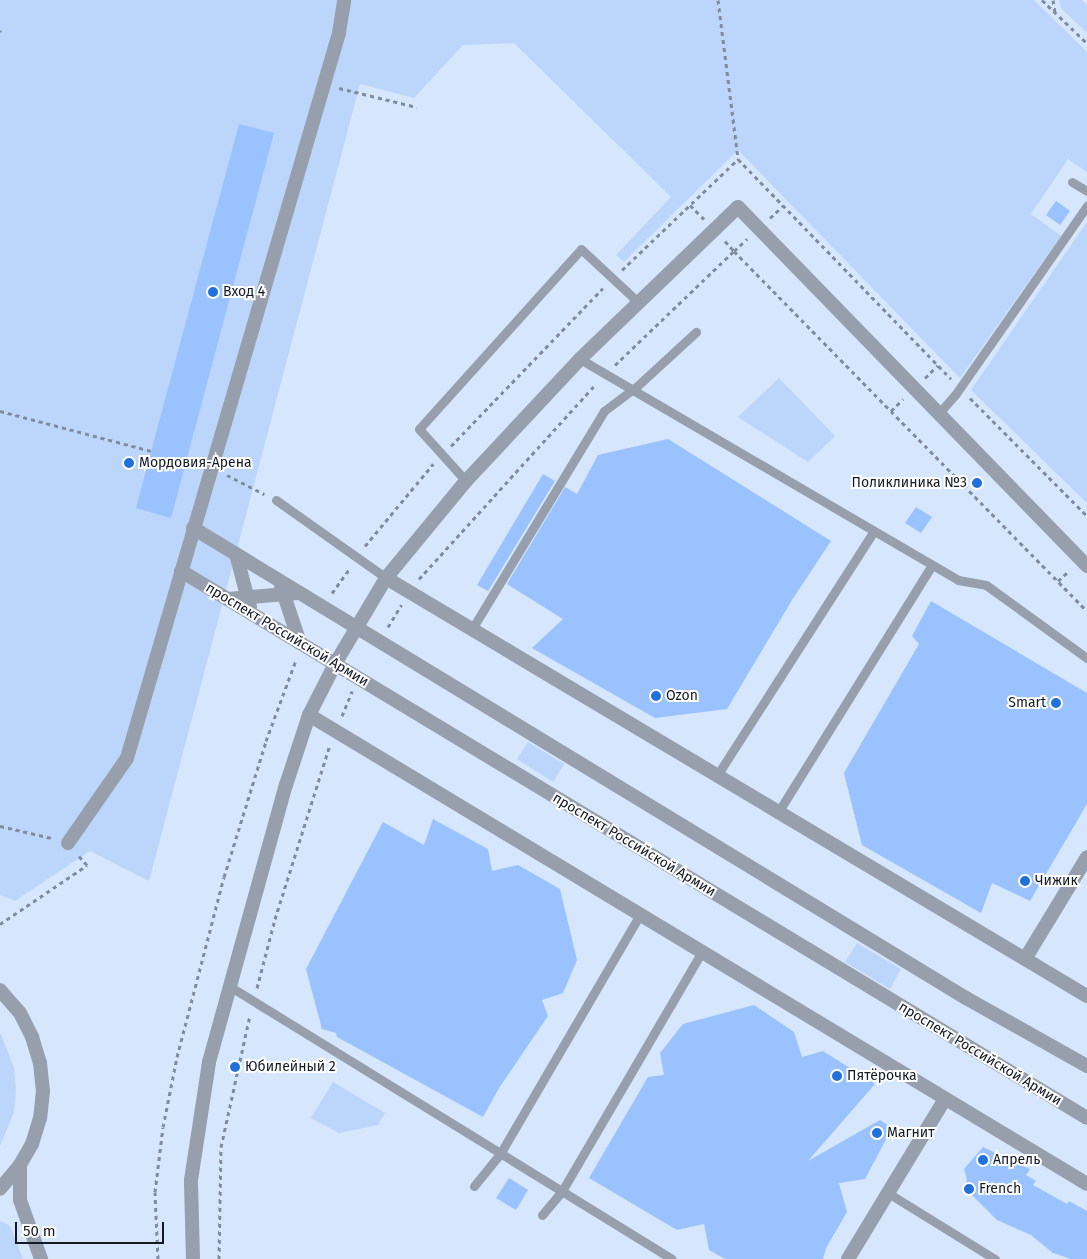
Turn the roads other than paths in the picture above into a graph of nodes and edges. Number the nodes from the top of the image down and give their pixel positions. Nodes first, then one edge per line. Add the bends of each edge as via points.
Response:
1 (344, 0) edge
2 (1072, 182) dead end
3 (1087, 191) edge
4 (1087, 206) edge
5 (638, 301) junction
6 (696, 332) dead end
7 (580, 359) junction
8 (634, 388) junction
9 (940, 412) junction
10 (466, 481) junction
11 (276, 500) road end
12 (193, 528) junction
13 (874, 531) junction
14 (236, 554) junction
15 (932, 564) junction
16 (1087, 566) edge
17 (181, 571) junction
18 (386, 578) junction
19 (281, 588) junction
20 (248, 598) junction
21 (228, 600) junction
22 (252, 614) junction
23 (355, 628) junction
24 (472, 629) junction
25 (300, 643) junction
26 (1087, 658) edge
27 (335, 664) junction
28 (309, 714) junction
29 (716, 776) junction
30 (778, 814) junction
31 (68, 843) road end
32 (1087, 856) edge
33 (640, 914) junction
34 (702, 952) junction
35 (1025, 959) junction
36 (229, 986) junction
37 (0, 990) edge
38 (1087, 996) edge
39 (1087, 1066) edge
40 (945, 1099) junction
41 (1087, 1118) edge
42 (500, 1154) junction
43 (20, 1165) junction
44 (1087, 1184) edge
45 (474, 1186) dead end
46 (0, 1189) edge
47 (562, 1191) junction
48 (888, 1193) junction
49 (542, 1215) dead end
50 (41, 1259) edge
51 (193, 1259) edge
52 (672, 1259) edge
53 (848, 1259) edge
54 (995, 1259) edge

1 - 12 street via 339,32
2 - 3 lane
4 - 9 lane via 961,388
5 - 7 street
5 - 9 street via 738,207
5 - 10 lane via 581,249 419,429
6 - 8 lane
7 - 8 lane
7 - 10 street
8 - 13 lane
8 - 24 lane via 604,411
9 - 16 street
10 - 18 street
11 - 18 lane
12 - 14 street
12 - 17 street
13 - 15 lane
13 - 29 lane
14 - 19 street
14 - 20 street
15 - 26 lane via 958,580 986,585
15 - 30 lane
17 - 21 street, проспект Российской Армии
17 - 31 street via 127,758
18 - 23 street
18 - 24 street
19 - 20 street
19 - 23 street via 298,593
19 - 25 street
20 - 21 street
20 - 22 street
21 - 22 street, проспект Российской Армии
22 - 25 street, проспект Российской Армии
23 - 27 street
23 - 39 street via 966,998
24 - 29 street
25 - 27 street, проспект Российской Армии
27 - 28 street
27 - 41 street, проспект Российской Армии
28 - 33 street
28 - 36 street
29 - 30 street
30 - 35 street
32 - 35 street
33 - 34 street
33 - 42 lane
34 - 40 street
34 - 47 lane
35 - 38 street
36 - 42 lane
36 - 51 street via 198,1123 191,1180
37 - 43 street via 20,1013 40,1063 40,1118
40 - 44 street
40 - 48 street
42 - 45 lane
42 - 47 lane
43 - 46 street
43 - 50 street via 20,1200
47 - 49 lane
47 - 52 lane
48 - 53 street
48 - 54 lane

